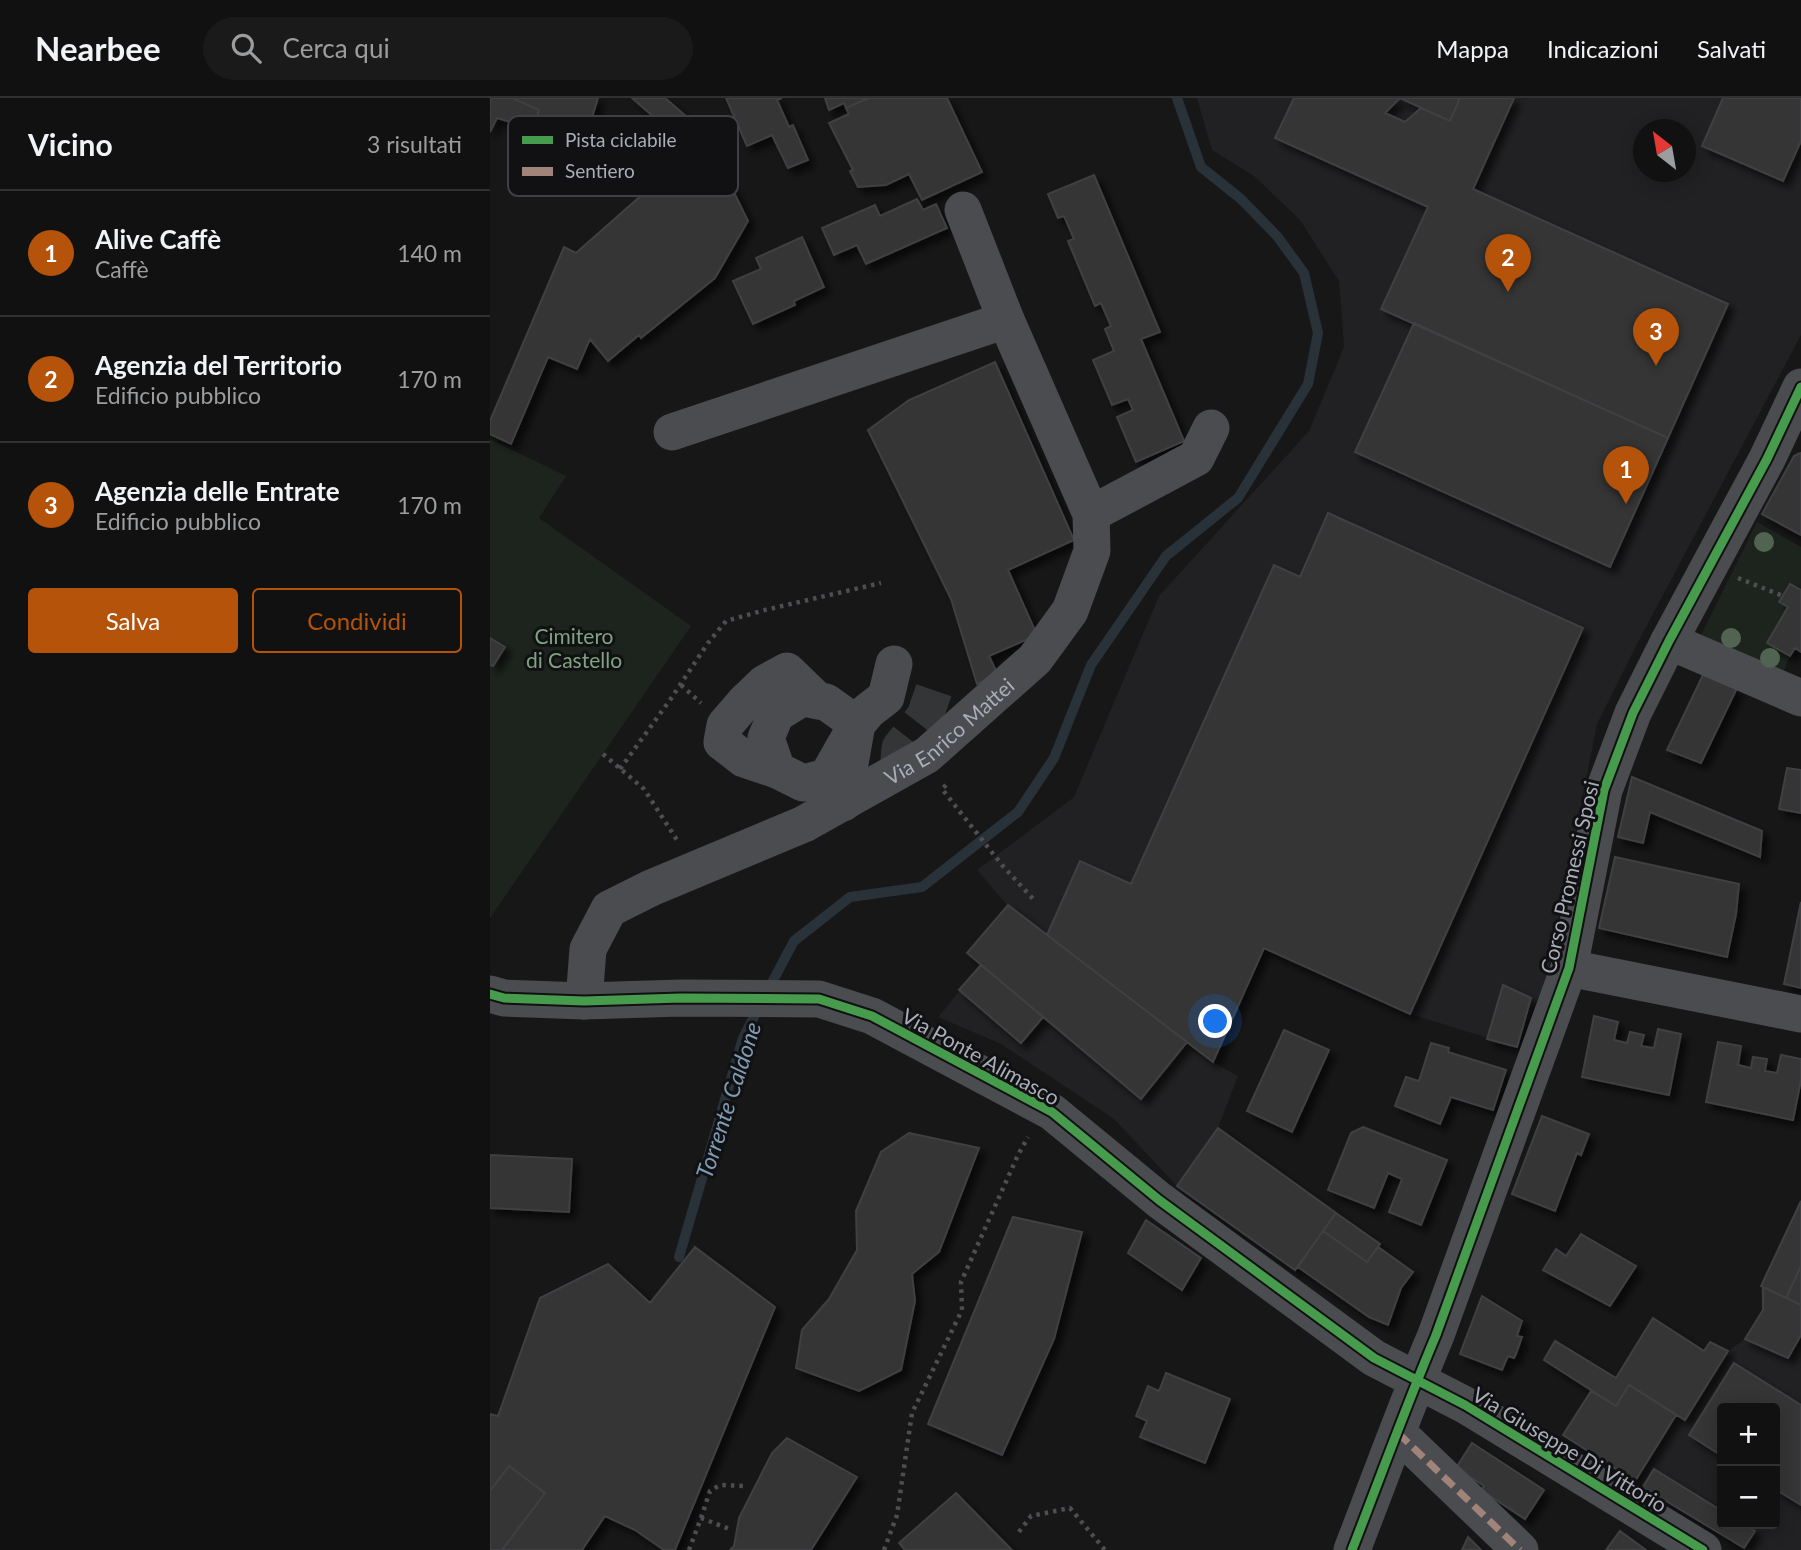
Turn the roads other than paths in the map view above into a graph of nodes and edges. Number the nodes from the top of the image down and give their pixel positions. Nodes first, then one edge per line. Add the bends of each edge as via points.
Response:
1 (963, 210) dead end
2 (1006, 320) junction
3 (1796, 412) edge
4 (1211, 428) dead end
5 (672, 432) dead end
6 (1091, 514) junction
7 (1669, 641) junction
8 (894, 664) dead end
9 (1801, 698) edge
10 (857, 723) junction
11 (843, 803) junction
12 (1569, 968) junction
13 (490, 994) edge
14 (584, 1001) junction
15 (1801, 1014) edge
16 (1416, 1381) junction
17 (1398, 1433) junction
18 (1352, 1550) edge
19 (1520, 1550) edge
20 (1703, 1550) edge

1 - 2 street, Via Enrico Mattei
2 - 5 street
2 - 6 street, Via Enrico Mattei
3 - 7 street, Corso Promessi Sposi
4 - 6 street via 1196,458
6 - 11 street, Via Enrico Mattei via 1092,551 1074,599 1035,659 927,755
7 - 9 street
7 - 12 street, Corso Promessi Sposi via 1633,713 1604,790
8 - 10 street via 886,697
10 - 10 street via 826,702 802,698 776,714 766,738 777,770 803,783 827,777
10 - 11 street
11 - 14 street, Via Enrico Mattei via 609,909 588,949
12 - 15 street
12 - 16 street, Corso Promessi Sposi
13 - 14 street, Via Ponte Alimasco
14 - 16 street, Via Ponte Alimasco via 819,999 872,1016 1052,1112 1159,1200 1374,1358
16 - 17 street, Corso Promessi Sposi
16 - 20 street, Via Giuseppe Di Vittorio via 1465,1405
17 - 18 street, Corso Promessi Sposi
17 - 19 street

